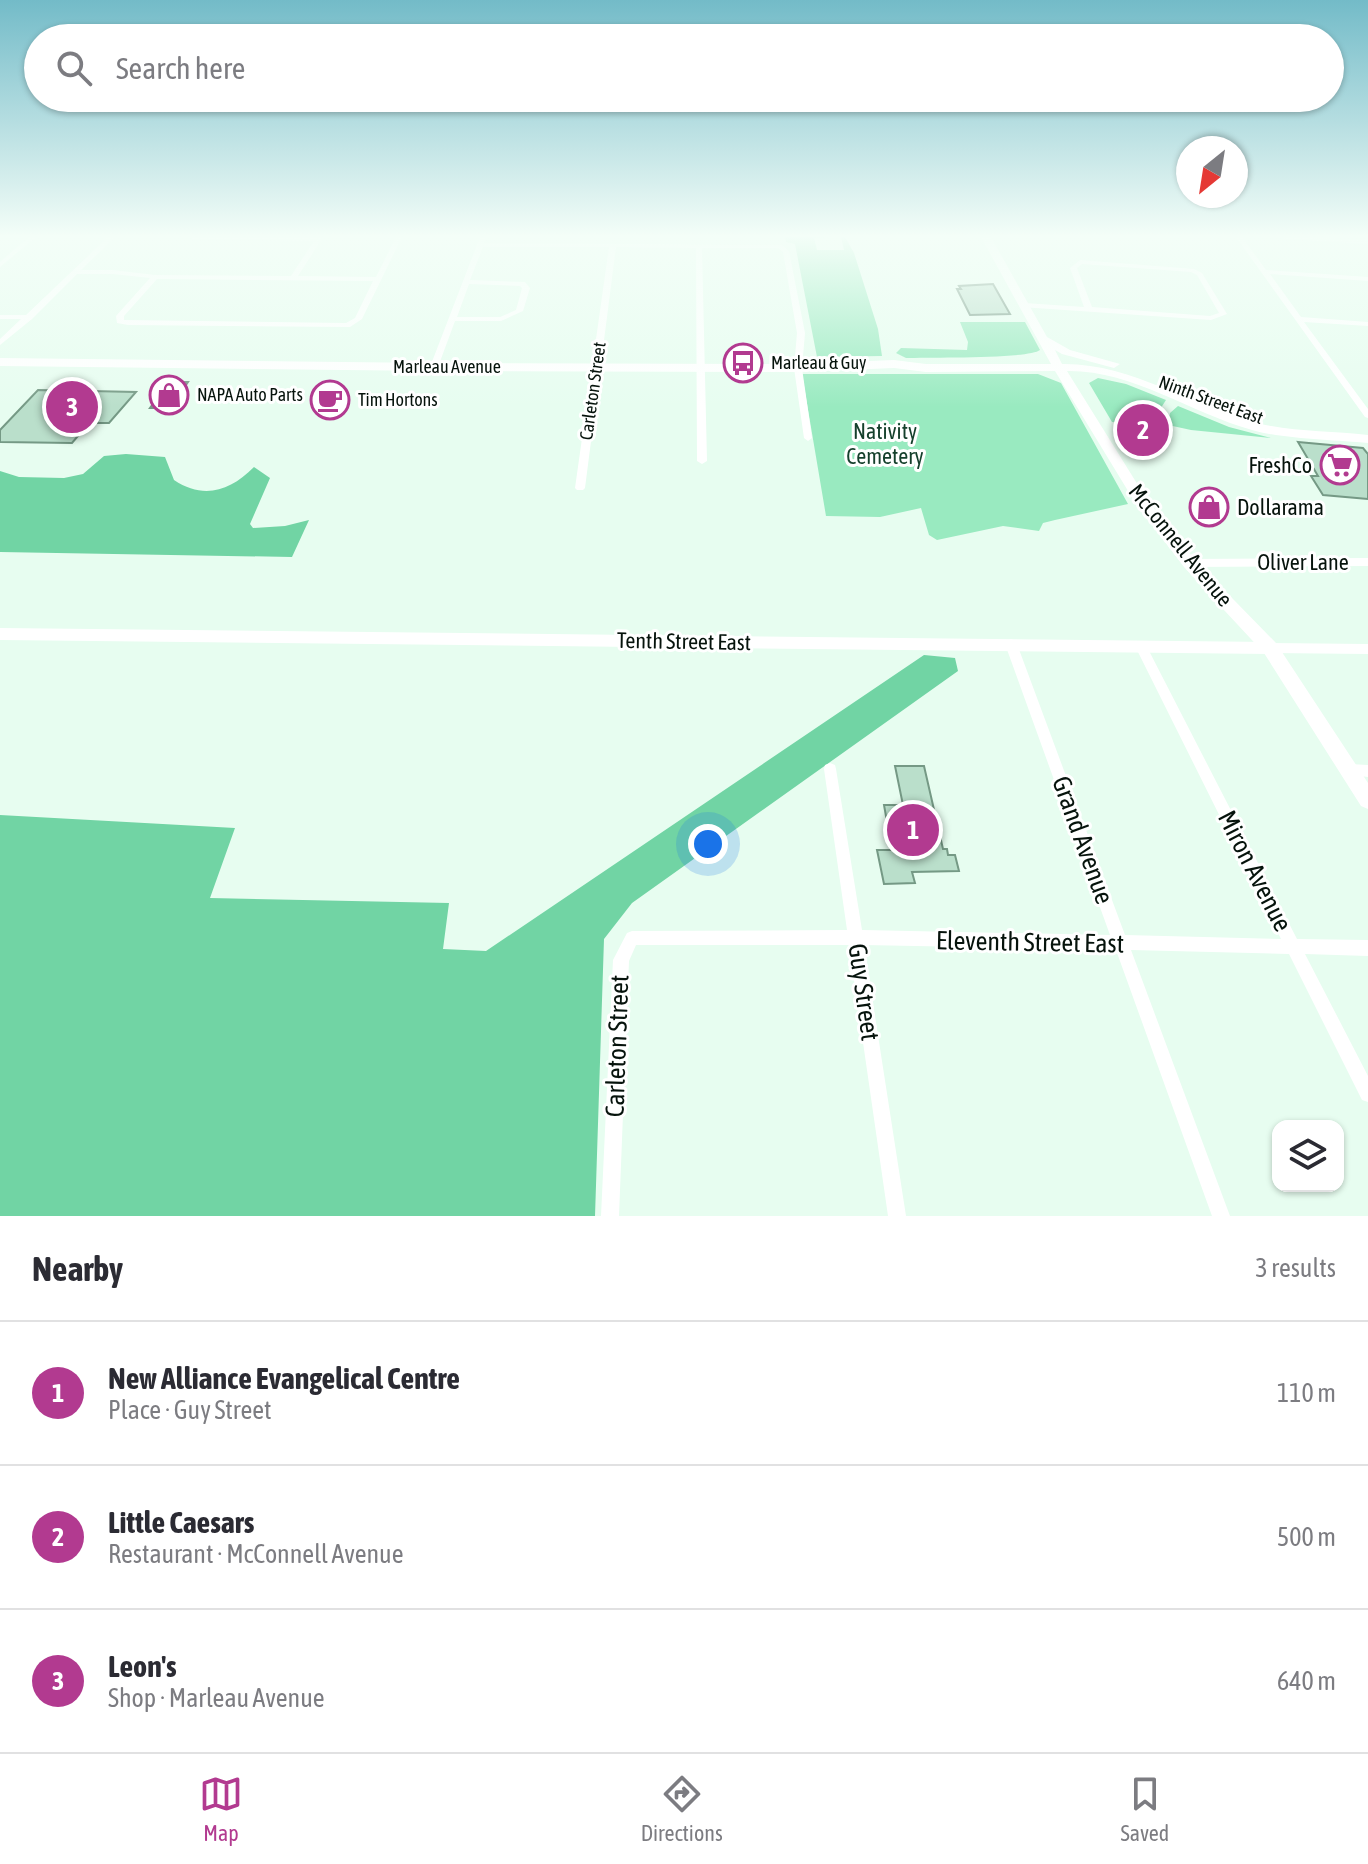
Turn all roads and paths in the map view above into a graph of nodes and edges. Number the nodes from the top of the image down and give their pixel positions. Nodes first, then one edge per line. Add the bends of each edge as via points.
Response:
1 (53, 294) edge
2 (140, 294) edge
3 (371, 294) edge
4 (462, 294) edge
5 (524, 294) edge
6 (606, 294) edge
7 (700, 294) edge
8 (794, 294) edge
9 (1018, 294) edge
10 (1083, 294) edge
11 (1211, 294) edge
12 (1280, 294) edge
13 (1024, 305) junction
14 (1089, 310) junction
15 (0, 317) edge
16 (29, 317) junction
17 (452, 319) junction
18 (1299, 319) junction
19 (1368, 324) edge
20 (1044, 338) junction
21 (0, 343) edge
22 (0, 362) edge
23 (1057, 364) junction
24 (434, 367) junction
25 (595, 367) junction
26 (702, 367) junction
27 (798, 368) junction
28 (1102, 371) junction
29 (1145, 376) junction
30 (1077, 396) junction
31 (1368, 415) edge
32 (1368, 432) edge
33 (808, 438) dead end
34 (1368, 439) edge
35 (702, 461) dead end
36 (580, 488) dead end
37 (1368, 562) edge
38 (1189, 563) junction
39 (0, 634) edge
40 (1011, 644) junction
41 (1142, 648) junction
42 (1270, 648) junction
43 (1368, 649) edge
44 (830, 769) dead end
45 (1358, 770) edge
46 (1368, 800) edge
47 (692, 936) joint
48 (856, 937) junction
49 (1122, 945) junction
50 (1295, 947) junction
51 (1368, 948) edge
52 (1368, 1094) edge
53 (610, 1216) edge
54 (897, 1216) edge
55 (1221, 1216) edge

1 - 16 street
2 - 3 street via 120,321 350,324
4 - 17 street
5 - 17 street via 512,317
6 - 25 street, Carleton Street
7 - 26 street
8 - 27 street via 801,333
9 - 13 main road, McConnell Avenue
10 - 14 street
11 - 14 street via 1223,314 1211,318
12 - 18 street
13 - 14 street
13 - 20 main road, McConnell Avenue
15 - 16 street
16 - 21 street
17 - 24 street
18 - 19 street
18 - 31 street
20 - 23 main road, McConnell Avenue
20 - 29 main road via 1066,352
22 - 24 main road, Marleau Avenue
23 - 27 main road, Marleau Avenue
23 - 28 main road, Ninth Street East
23 - 29 main road, Ninth Street East via 1104,365
23 - 30 main road, McConnell Avenue
24 - 25 main road, Marleau Avenue
25 - 26 main road, Marleau Avenue
25 - 36 street, Carleton Street
26 - 27 main road, Marleau Avenue
26 - 35 street
27 - 33 street
28 - 30 main road via 1078,378
28 - 34 main road, Ninth Street East via 1258,428
29 - 32 main road, Ninth Street East via 1261,421
30 - 38 main road, McConnell Avenue via 1141,501
37 - 38 street, Oliver Lane
38 - 42 main road, McConnell Avenue
39 - 40 street, Tenth Street East
40 - 41 street, Tenth Street East
40 - 49 street, Grand Avenue
41 - 42 street, Tenth Street East
41 - 50 street, Miron Avenue
42 - 43 street, Tenth Street East
42 - 45 main road, McConnell Avenue
44 - 48 street, Guy Street
45 - 46 main road, McConnell Avenue
47 - 48 street, Eleventh Street East
47 - 53 street, Carleton Street via 632,938 621,960
48 - 49 street, Eleventh Street East
48 - 54 street, Guy Street
49 - 50 street, Eleventh Street East
49 - 55 street, Grand Avenue
50 - 51 street, Eleventh Street East
50 - 52 street, Miron Avenue

